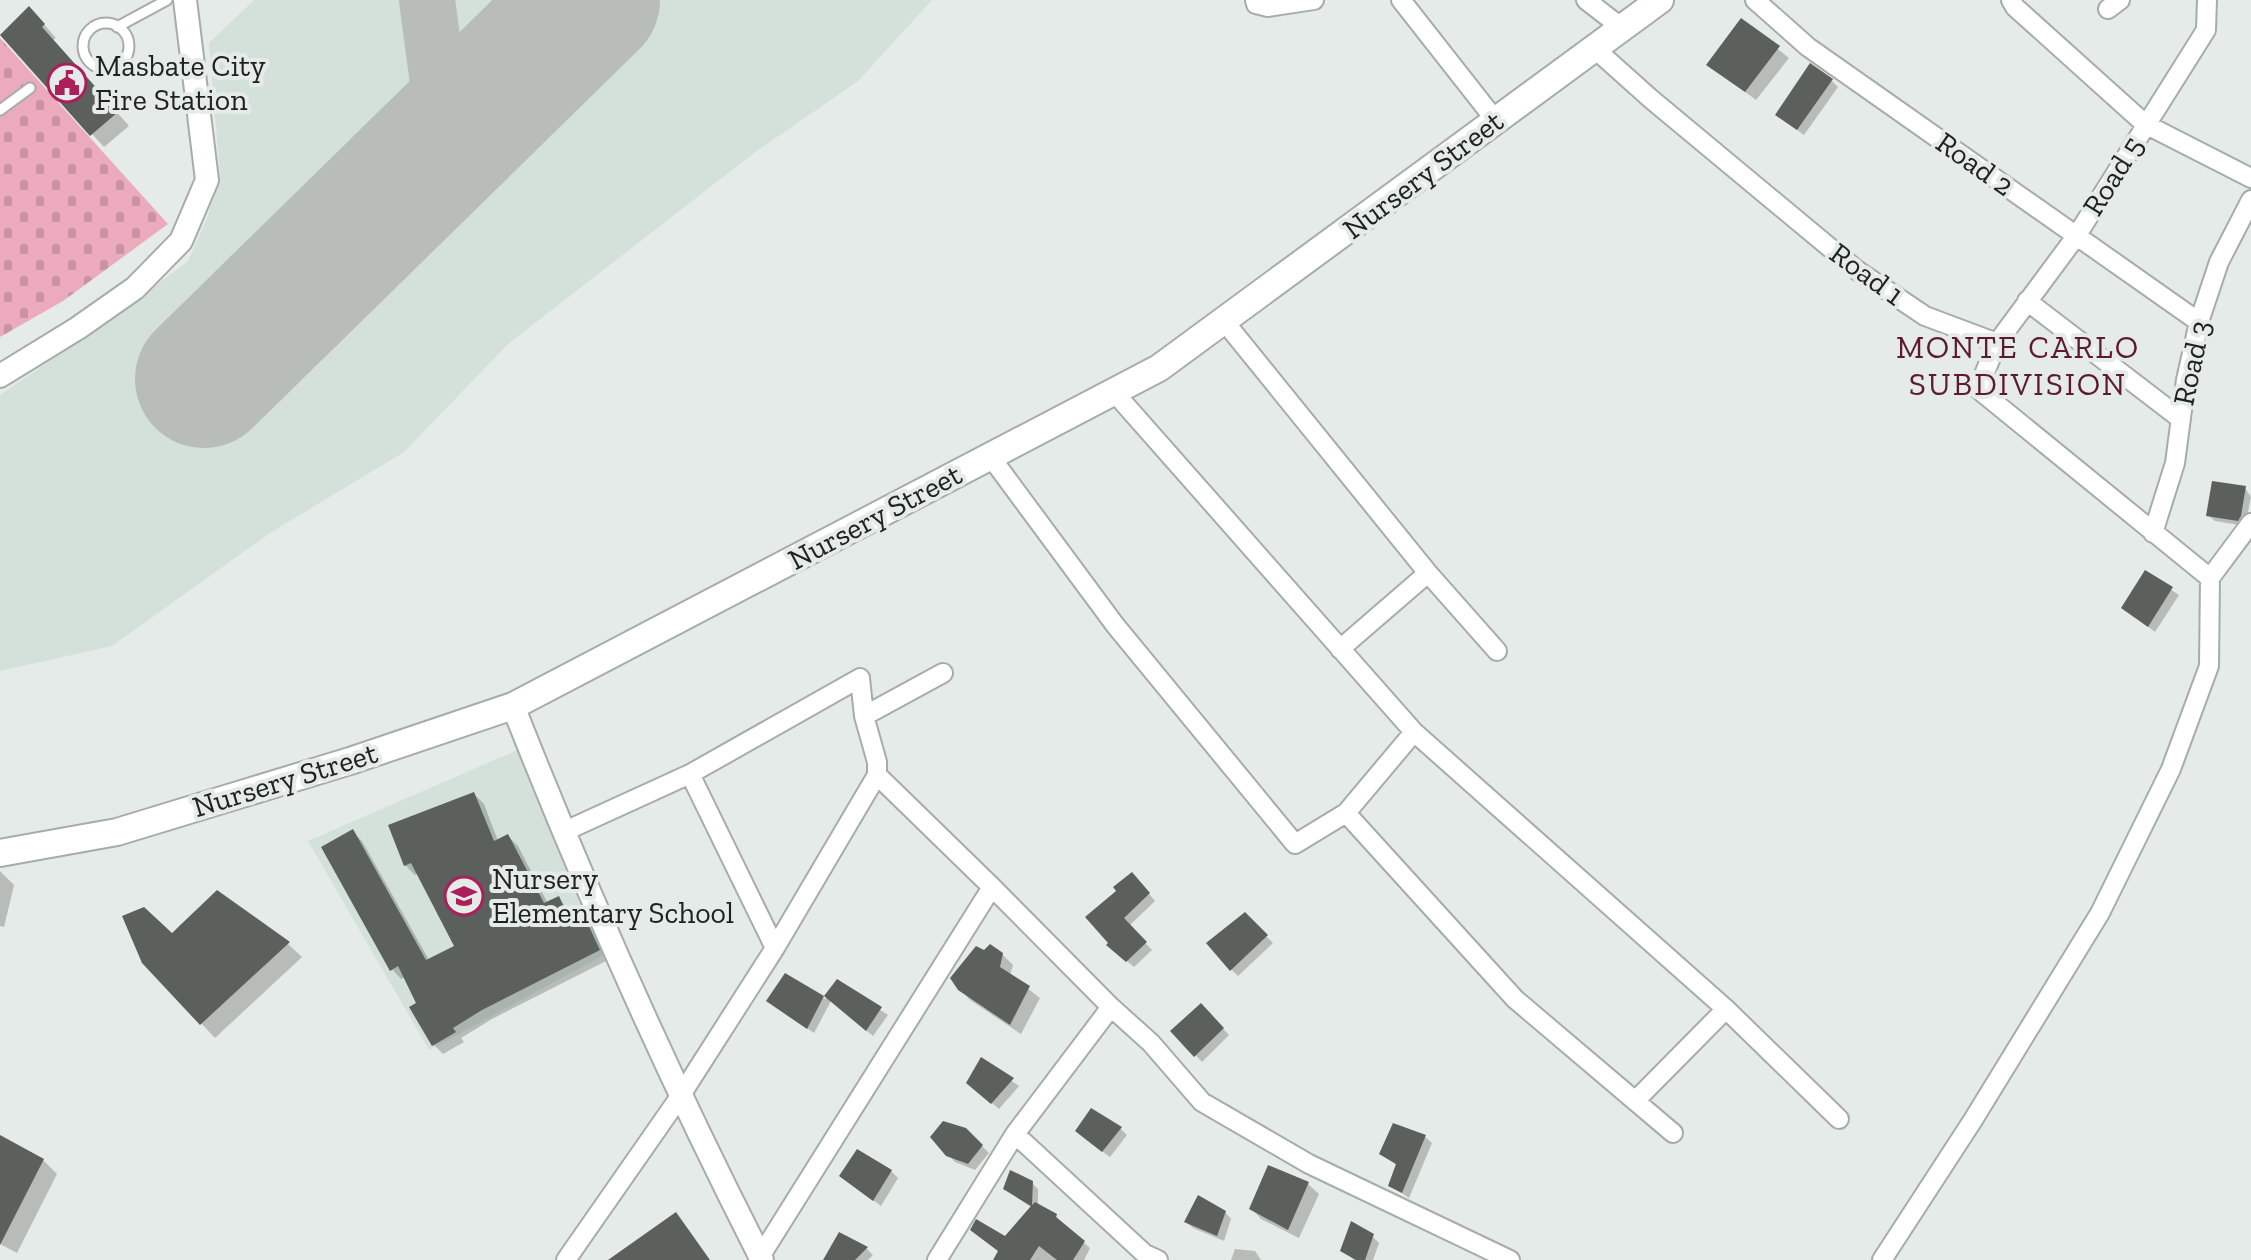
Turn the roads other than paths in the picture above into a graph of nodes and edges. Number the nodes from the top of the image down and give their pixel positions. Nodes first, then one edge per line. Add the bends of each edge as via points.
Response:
1 (167, 0) edge
2 (185, 0) edge
3 (1255, 0) edge
4 (1314, 0) edge
5 (1401, 0) edge
6 (1586, 0) edge
7 (1660, 0) edge
8 (1755, 0) edge
9 (2011, 0) edge
10 (2207, 0) edge
11 (117, 27) junction
12 (1622, 28) junction
13 (1594, 48) junction
14 (30, 88) dead end
15 (0, 110) edge
16 (1496, 121) junction
17 (2145, 124) junction
18 (2251, 178) edge
19 (2251, 200) edge
20 (2077, 235) junction
21 (2027, 301) junction
22 (1224, 321) junction
23 (2199, 322) junction
24 (1997, 343) junction
25 (0, 376) edge
26 (1114, 392) junction
27 (2181, 419) junction
28 (990, 456) junction
29 (2251, 523) edge
30 (2153, 533) junction
31 (1428, 573) junction
32 (2210, 578) junction
33 (1340, 649) junction
34 (1497, 651) dead end
35 (943, 673) dead end
36 (513, 706) junction
37 (864, 716) junction
38 (1414, 732) junction
39 (690, 774) junction
40 (877, 775) junction
41 (1346, 813) junction
42 (563, 832) junction
43 (0, 853) edge
44 (992, 887) junction
45 (775, 948) junction
46 (1111, 1007) junction
47 (1726, 1009) junction
48 (681, 1095) junction
49 (1635, 1101) junction
50 (1839, 1119) dead end
51 (1673, 1133) dead end
52 (1015, 1134) junction
53 (760, 1259) edge
54 (566, 1260) edge
55 (937, 1260) edge
56 (1158, 1260) edge
57 (1510, 1260) edge
58 (1882, 1260) edge

1 - 11 lane
2 - 25 street via 207,180 181,241 135,288
3 - 4 street via 1268,7
5 - 16 street
6 - 12 street
7 - 12 main road, Nursery Street
8 - 20 street, Road 2 via 1808,47
9 - 17 street
10 - 17 street, Road 5 via 2206,30
11 - 11 lane via 101,24 89,31 83,44 91,64 111,69 125,58 128,41
12 - 13 main road, Nursery Street
13 - 16 main road, Nursery Street
13 - 24 street, Road 1 via 1858,271 1925,316
14 - 15 lane
16 - 22 main road, Nursery Street
17 - 18 street
17 - 20 street, Road 5
19 - 23 street, Road 3 via 2219,262
20 - 21 street, Road 5
20 - 23 street, Road 2
21 - 24 street, Road 5
21 - 27 street
22 - 26 main road, Nursery Street via 1159,368
22 - 31 street
23 - 27 street, Road 3
24 - 30 street via 1978,389
26 - 28 main road, Nursery Street
26 - 33 street
27 - 30 street, Road 3 via 2175,463
28 - 36 main road, Nursery Street
28 - 41 street via 1115,625 1295,844
29 - 32 street
30 - 32 street
31 - 33 street
31 - 34 street
32 - 58 street via 2209,666 2171,769 2100,913
33 - 38 street
35 - 37 street
36 - 42 street
36 - 43 main road, Nursery Street via 117,832
37 - 39 street via 860,678
37 - 40 street
38 - 41 street
38 - 47 street
39 - 42 street
39 - 45 street
40 - 44 street
40 - 45 street
41 - 49 street via 1515,999
42 - 48 street
44 - 46 street
44 - 53 street
45 - 48 street
46 - 52 street
46 - 57 street via 1202,1102 1309,1164
47 - 49 street
47 - 50 street
48 - 53 street
48 - 54 street
49 - 51 street
52 - 55 street
52 - 56 street via 1145,1254

